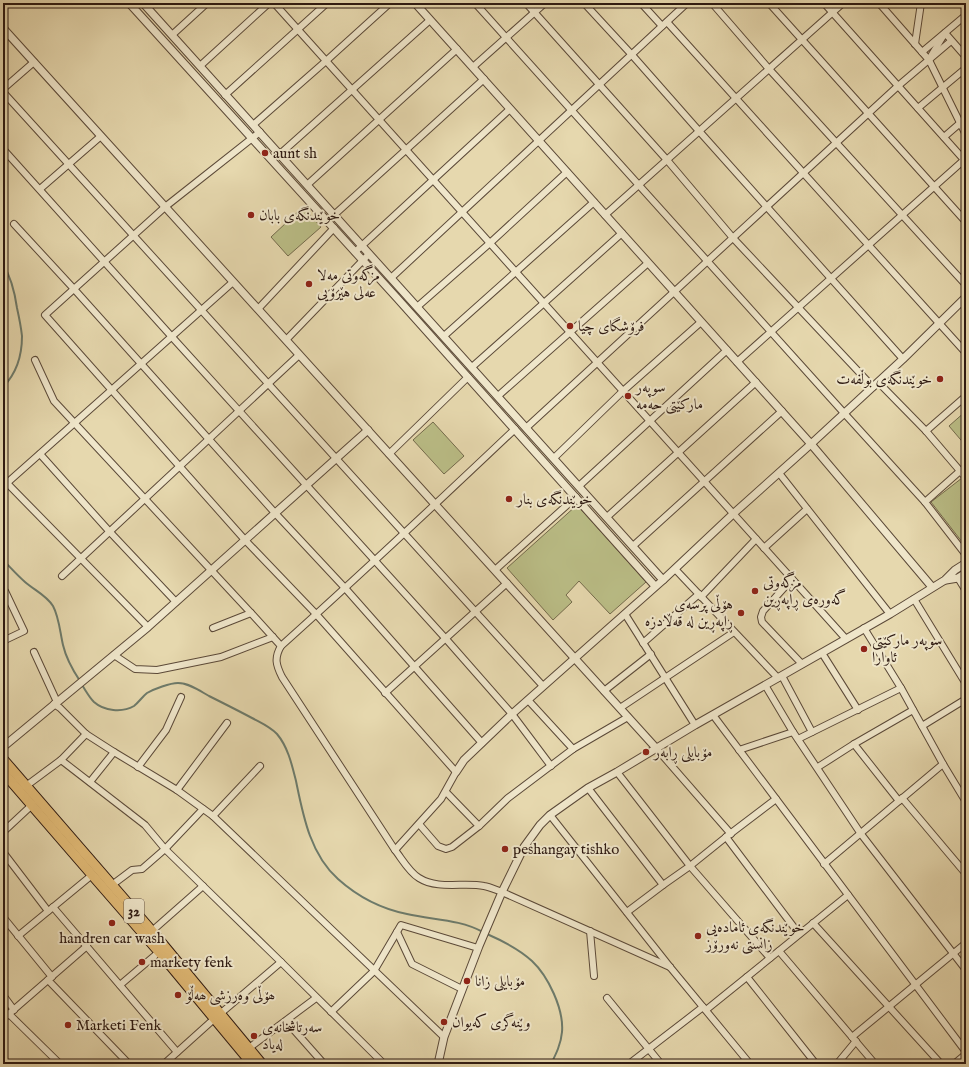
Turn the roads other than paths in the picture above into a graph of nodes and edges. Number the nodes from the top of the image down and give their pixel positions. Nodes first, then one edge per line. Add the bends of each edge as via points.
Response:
1 (129, 3) edge
2 (207, 3) edge
3 (268, 3) edge
4 (274, 3) edge
5 (327, 3) edge
6 (390, 3) edge
7 (415, 3) edge
8 (475, 3) edge
9 (526, 3) edge
10 (545, 3) edge
11 (584, 3) edge
12 (641, 3) edge
13 (687, 3) edge
14 (712, 3) edge
15 (769, 3) edge
16 (824, 3) edge
17 (843, 3) edge
18 (879, 3) edge
19 (921, 3) edge
20 (145, 4) edge
21 (833, 12) junction
22 (534, 13) junction
23 (966, 15) edge
24 (430, 20) junction
25 (665, 24) junction
26 (3, 28) edge
27 (298, 30) junction
28 (945, 33) junction
29 (172, 35) junction
30 (506, 38) junction
31 (802, 40) junction
32 (951, 41) junction
33 (914, 44) junction
34 (937, 47) junction
35 (457, 49) junction
36 (922, 52) junction
37 (632, 55) junction
38 (966, 57) edge
39 (929, 60) junction
40 (326, 61) junction
41 (34, 62) junction
42 (200, 66) junction
43 (473, 67) junction
44 (966, 68) edge
45 (769, 69) junction
46 (484, 79) junction
47 (600, 84) junction
48 (898, 86) junction
49 (942, 88) junction
50 (352, 90) junction
51 (3, 91) edge
52 (226, 95) junction
53 (736, 99) junction
54 (918, 108) junction
55 (510, 109) junction
56 (571, 111) junction
57 (868, 114) junction
58 (966, 118) edge
59 (379, 119) junction
60 (960, 123) junction
61 (253, 125) junction
62 (699, 131) junction
63 (260, 132) junction
64 (966, 135) edge
65 (101, 136) junction
66 (944, 137) junction
67 (253, 138) junction
68 (539, 140) junction
69 (837, 143) junction
70 (3, 149) edge
71 (406, 150) junction
72 (280, 154) junction
73 (667, 160) junction
74 (965, 161) edge
75 (68, 164) junction
76 (567, 172) junction
77 (804, 173) junction
78 (433, 180) junction
79 (307, 185) junction
80 (639, 185) junction
81 (934, 186) junction
82 (40, 189) junction
83 (594, 202) junction
84 (165, 207) junction
85 (767, 207) junction
86 (462, 212) junction
87 (334, 214) junction
88 (605, 215) junction
89 (902, 215) junction
90 (966, 222) edge
91 (14, 224) dead end
92 (334, 228) junction
93 (622, 233) junction
94 (134, 236) junction
95 (734, 238) junction
96 (490, 243) junction
97 (868, 245) junction
98 (362, 246) junction
99 (355, 252) junction
100 (369, 254) junction
101 (362, 260) junction
102 (104, 261) junction
103 (648, 262) junction
104 (707, 262) junction
105 (516, 272) junction
106 (391, 278) junction
107 (831, 278) junction
108 (233, 282) junction
109 (966, 285) edge
110 (74, 289) junction
111 (404, 292) junction
112 (675, 292) junction
113 (966, 297) edge
114 (397, 298) junction
115 (544, 304) junction
116 (417, 307) junction
117 (798, 308) junction
118 (258, 309) junction
119 (201, 311) junction
120 (702, 322) junction
121 (939, 324) junction
122 (570, 332) junction
123 (770, 332) junction
124 (444, 336) junction
125 (172, 337) junction
126 (286, 340) junction
127 (727, 350) junction
128 (966, 353) edge
129 (299, 355) junction
130 (903, 359) junction
131 (35, 360) dead end
132 (737, 362) junction
133 (597, 363) junction
134 (141, 364) junction
135 (472, 367) junction
136 (468, 377) junction
137 (756, 382) junction
138 (268, 384) junction
139 (875, 385) junction
140 (112, 390) junction
141 (623, 391) junction
142 (498, 396) junction
143 (966, 396) edge
144 (239, 411) junction
145 (782, 411) junction
146 (844, 413) junction
147 (650, 422) junction
148 (75, 423) junction
149 (526, 428) junction
150 (515, 429) junction
151 (368, 430) junction
152 (926, 431) junction
153 (209, 439) junction
154 (811, 444) junction
155 (678, 453) junction
156 (40, 454) junction
157 (389, 454) junction
158 (554, 458) junction
159 (336, 459) junction
160 (179, 466) junction
161 (960, 471) junction
162 (779, 473) junction
163 (966, 478) edge
164 (5, 481) edge
165 (704, 482) junction
166 (306, 486) junction
167 (579, 486) junction
168 (576, 497) junction
169 (145, 498) junction
170 (925, 502) junction
171 (435, 504) junction
172 (807, 509) junction
173 (275, 513) junction
174 (733, 514) junction
175 (607, 517) junction
176 (109, 531) junction
177 (403, 533) junction
178 (756, 539) junction
179 (245, 540) junction
180 (633, 546) junction
181 (764, 548) junction
182 (966, 555) edge
183 (80, 558) junction
184 (374, 560) junction
185 (966, 562) edge
186 (675, 569) junction
187 (211, 570) junction
188 (495, 570) junction
189 (966, 574) edge
190 (62, 576) dead end
191 (958, 578) junction
192 (792, 579) junction
193 (663, 580) junction
194 (945, 580) junction
195 (507, 583) junction
196 (655, 586) junction
197 (932, 587) junction
198 (345, 588) junction
199 (3, 591) edge
200 (966, 591) edge
201 (700, 595) junction
202 (914, 599) junction
203 (176, 602) junction
204 (475, 612) junction
205 (251, 613) junction
206 (316, 614) junction
207 (626, 614) junction
208 (890, 614) junction
209 (148, 627) junction
210 (212, 628) dead end
211 (864, 628) junction
212 (734, 632) junction
213 (273, 636) junction
214 (446, 639) junction
215 (846, 639) junction
216 (3, 641) edge
217 (644, 643) junction
218 (281, 646) junction
219 (34, 652) dead end
220 (822, 653) junction
221 (651, 654) junction
222 (114, 655) junction
223 (575, 658) junction
224 (802, 664) junction
225 (415, 666) junction
226 (780, 677) junction
227 (665, 678) junction
228 (966, 684) edge
229 (766, 685) junction
230 (542, 686) junction
231 (901, 688) junction
232 (604, 691) junction
233 (385, 693) junction
234 (181, 697) dead end
235 (528, 700) junction
236 (965, 702) edge
237 (55, 703) junction
238 (620, 708) junction
239 (858, 710) junction
240 (913, 710) junction
241 (512, 714) junction
242 (713, 715) junction
243 (628, 717) junction
244 (227, 722) dead end
245 (695, 725) junction
246 (922, 726) junction
247 (793, 732) junction
248 (812, 732) junction
249 (86, 734) junction
250 (798, 739) junction
251 (482, 742) junction
252 (854, 744) junction
253 (3, 747) edge
254 (656, 748) junction
255 (573, 749) junction
256 (740, 750) junction
257 (114, 752) junction
258 (3, 759) edge
259 (61, 760) junction
260 (943, 764) junction
261 (260, 766) dead end
262 (551, 766) junction
263 (138, 767) junction
264 (818, 767) junction
265 (3, 772) edge
266 (456, 772) junction
267 (617, 772) junction
268 (90, 782) junction
269 (26, 786) junction
270 (588, 788) junction
271 (177, 790) junction
272 (446, 792) junction
273 (776, 799) junction
274 (900, 799) junction
275 (966, 802) edge
276 (32, 805) junction
277 (203, 808) junction
278 (550, 815) junction
279 (213, 816) junction
280 (419, 824) junction
281 (479, 826) junction
282 (3, 832) edge
283 (861, 834) junction
284 (728, 836) junction
285 (166, 849) junction
286 (395, 850) junction
287 (3, 852) edge
288 (824, 864) junction
289 (690, 866) junction
290 (966, 874) edge
291 (92, 875) junction
292 (112, 885) junction
293 (663, 885) junction
294 (202, 886) junction
295 (502, 892) junction
296 (848, 895) junction
297 (53, 907) junction
298 (48, 911) junction
299 (627, 912) junction
300 (3, 917) edge
301 (813, 923) junction
302 (152, 931) junction
303 (590, 931) junction
304 (397, 932) junction
305 (799, 934) junction
306 (18, 936) junction
307 (966, 943) edge
308 (87, 946) junction
309 (479, 947) junction
310 (779, 951) junction
311 (159, 952) junction
312 (954, 954) junction
313 (770, 958) junction
314 (281, 962) junction
315 (670, 968) junction
316 (966, 970) edge
317 (374, 971) junction
318 (594, 976) dead end
319 (747, 977) junction
320 (50, 978) junction
321 (915, 984) junction
322 (120, 985) junction
323 (462, 989) junction
324 (3, 995) edge
325 (316, 998) junction
326 (607, 998) dead end
327 (889, 1006) junction
328 (704, 1009) junction
329 (12, 1012) junction
330 (331, 1012) junction
331 (217, 1016) junction
332 (3, 1019) edge
333 (286, 1021) junction
334 (444, 1037) junction
335 (854, 1039) junction
336 (249, 1048) junction
337 (649, 1049) junction
338 (177, 1052) junction
339 (966, 1053) edge
340 (60, 1064) edge
341 (130, 1064) edge
342 (164, 1064) edge
343 (252, 1064) edge
344 (262, 1064) edge
345 (324, 1064) edge
346 (384, 1064) edge
347 (438, 1064) edge
348 (629, 1064) edge
349 (662, 1064) edge
350 (750, 1064) edge
351 (816, 1064) edge
352 (838, 1064) edge
353 (875, 1064) edge
354 (941, 1064) edge
355 (954, 1064) edge

1 - 67 street
2 - 29 street
3 - 42 street
4 - 27 street
5 - 27 street
6 - 40 street
7 - 24 street
8 - 30 street
9 - 22 street
10 - 22 street
11 - 37 street
12 - 25 street
13 - 25 street
14 - 45 street
15 - 31 street
16 - 21 street
17 - 21 street
18 - 33 street
19 - 33 street
20 - 29 street
21 - 31 street
21 - 48 street
22 - 30 street
22 - 47 street
23 - 28 street
24 - 35 street
24 - 50 street
25 - 37 street
25 - 53 street
26 - 41 street
27 - 40 street
27 - 52 street
28 - 32 street
28 - 34 street
28 - 36 street
29 - 42 street
30 - 43 street
30 - 56 street
31 - 45 street
31 - 57 street
32 - 34 street
32 - 38 street
32 - 39 street
33 - 36 street
34 - 36 street
34 - 39 street
35 - 43 street
35 - 59 street
36 - 39 street
37 - 47 street
37 - 62 street
39 - 48 street
39 - 49 street
40 - 50 street
40 - 61 street
41 - 51 street
41 - 65 street
42 - 52 street
43 - 46 street
44 - 49 street
45 - 53 street
45 - 69 street
46 - 55 street
46 - 71 street
47 - 56 street
47 - 73 street
48 - 54 street
48 - 57 street
49 - 54 street
49 - 60 street
50 - 59 street
50 - 72 street
51 - 75 street
52 - 61 street
53 - 62 street
53 - 77 street
54 - 66 street
55 - 68 street
55 - 78 street
56 - 68 street
56 - 80 street
57 - 69 street
57 - 81 street
58 - 60 street
59 - 71 street
59 - 79 street
60 - 64 street
60 - 66 street
61 - 63 street
62 - 73 street
62 - 85 street
63 - 67 street
63 - 72 street
65 - 75 street
65 - 84 street
66 - 74 street
67 - 84 street
67 - 92 street
68 - 76 street
68 - 86 street
69 - 77 street
69 - 89 street
70 - 82 street
71 - 78 street
71 - 87 street
72 - 79 street
73 - 80 street
73 - 95 street
74 - 81 street
75 - 82 street
75 - 94 street
76 - 83 street
76 - 96 street
77 - 85 street
77 - 97 street
78 - 86 street
78 - 98 street
79 - 87 street
80 - 88 street
80 - 104 street
81 - 89 street
81 - 90 street
82 - 102 street
83 - 88 street
83 - 105 street
84 - 94 street
84 - 108 street
85 - 95 street
85 - 107 street
86 - 96 street
86 - 106 street
87 - 98 street
88 - 93 street
89 - 97 street
89 - 109 street
91 - 110 street
92 - 99 street
92 - 118 street
93 - 103 street
93 - 115 street
94 - 102 street
94 - 119 street
95 - 104 street
95 - 117 street
96 - 105 street
96 - 116 street
97 - 107 street
97 - 121 street
98 - 99 street
98 - 100 street
99 - 101 street
100 - 101 street
100 - 106 street
101 - 114 street
101 - 126 street
102 - 110 street
102 - 125 street
103 - 112 street
103 - 122 street
104 - 112 street
104 - 123 street
105 - 115 street
105 - 124 street
106 - 111 street
107 - 117 street
107 - 130 street
108 - 118 street
108 - 119 street
110 - 134 street
110 - 140 street via 45,315
111 - 114 street
111 - 116 street
112 - 120 street
112 - 133 street
113 - 121 street
114 - 136 street
115 - 122 street
115 - 135 street
116 - 124 street
117 - 123 street
117 - 139 street
118 - 126 street
119 - 125 street
119 - 138 street
120 - 127 street
120 - 141 street
121 - 128 street
121 - 130 street
122 - 133 street
122 - 142 street
123 - 132 street
123 - 146 street
124 - 135 street
125 - 134 street
125 - 144 street
126 - 129 street
127 - 132 street
127 - 147 street
129 - 138 street
129 - 151 street
130 - 139 street
131 - 148 street via 54,401
132 - 137 street
133 - 141 street
133 - 149 street
134 - 140 street
134 - 153 street
135 - 142 street
136 - 150 street
136 - 157 street
137 - 145 street
137 - 155 street
138 - 144 street
138 - 159 street
139 - 146 street
139 - 152 street
140 - 148 street
140 - 160 street
141 - 147 street
141 - 158 street
142 - 149 street
143 - 152 street
144 - 153 street
144 - 166 street
145 - 154 street
145 - 165 street
146 - 154 street
146 - 170 street
147 - 155 street
147 - 167 street
148 - 156 street
148 - 169 street
149 - 158 street
150 - 168 street
150 - 171 street
151 - 157 street
151 - 159 street
152 - 161 street
153 - 160 street
153 - 173 street
154 - 162 street
154 - 197 street
155 - 165 street
155 - 175 street
156 - 164 street
156 - 176 street
157 - 171 street
158 - 167 street
159 - 166 street
159 - 177 street
160 - 169 street
160 - 179 street
161 - 163 street
161 - 170 street
162 - 172 street
162 - 174 street
164 - 183 street
165 - 174 street
165 - 180 street
166 - 173 street
166 - 184 street
167 - 175 street
168 - 188 street
168 - 196 street
169 - 176 street
169 - 187 street
170 - 182 street
171 - 177 street
171 - 188 street
172 - 181 street
172 - 208 street
173 - 179 street
173 - 198 street
174 - 178 street
174 - 186 street
175 - 180 street
176 - 183 street
176 - 203 street
177 - 184 street
177 - 204 street
178 - 181 street
178 - 201 street
179 - 187 street
179 - 206 street
180 - 193 street
181 - 192 street
183 - 190 street
183 - 209 street
184 - 198 street
184 - 214 street
185 - 194 street
186 - 193 street
186 - 201 street
187 - 203 street
187 - 205 street
188 - 195 street
189 - 191 street
191 - 194 street
191 - 200 street
192 - 215 street
192 - 224 street via 763,611 761,617 762,622
193 - 196 street
194 - 197 street
195 - 204 street
195 - 223 street
196 - 207 street
197 - 202 street
198 - 206 street
198 - 225 street
199 - 216 street via 5,590 24,631
201 - 212 street
201 - 217 street
202 - 208 street
202 - 228 street
203 - 209 street
204 - 214 street
204 - 230 street
205 - 210 street
205 - 213 street
206 - 218 street
206 - 233 street
207 - 217 street
207 - 223 street
208 - 211 street
209 - 222 street
211 - 215 street
211 - 231 street
212 - 226 street
212 - 227 street
213 - 218 street
213 - 222 street via 221,657 157,670 135,669
214 - 225 street
214 - 241 street
215 - 220 street
217 - 221 street
218 - 286 street via 276,662 282,677
219 - 237 street
220 - 224 street
220 - 239 street
221 - 227 street
221 - 232 street
222 - 237 street
223 - 230 street
223 - 232 street
224 - 226 street
225 - 233 street
225 - 251 street
226 - 229 street
226 - 248 street
227 - 238 street
227 - 245 street
229 - 242 street
229 - 247 street
230 - 235 street
231 - 239 street
231 - 240 street
232 - 238 street
233 - 266 street
234 - 263 street via 166,730
235 - 241 street
235 - 255 street
236 - 246 street
237 - 249 street
237 - 253 street
238 - 243 street
239 - 248 street
240 - 246 street
240 - 252 street
241 - 251 street
241 - 262 street
242 - 245 street
242 - 256 street
243 - 254 street
243 - 255 street
244 - 271 street
245 - 254 street
246 - 260 street
247 - 250 street
247 - 256 street
248 - 250 street
249 - 257 street
249 - 259 street
250 - 264 street
251 - 266 street
252 - 264 street
252 - 274 street
254 - 267 street
254 - 284 street
255 - 262 street
256 - 273 street
257 - 263 street
257 - 268 street
258 - 269 main road, 32
259 - 268 street
259 - 269 street
260 - 274 street
260 - 275 street
261 - 279 street
262 - 281 street via 508,798
263 - 271 street
264 - 283 street
265 - 276 main road, 32
266 - 272 street
267 - 270 street
267 - 289 street
268 - 285 street via 145,825
269 - 292 main road, 32
270 - 278 street
270 - 293 street
271 - 277 street
272 - 280 street
272 - 281 street
273 - 284 street
273 - 288 street
274 - 283 street
274 - 290 street
276 - 282 street
276 - 291 main road, 32
277 - 279 street
277 - 285 street
278 - 295 street via 524,847
278 - 299 street
279 - 317 street
280 - 281 street via 436,844 446,849
280 - 286 street
283 - 288 street
283 - 312 street
284 - 289 street
284 - 305 street
285 - 292 street via 142,869 132,870
285 - 294 street
286 - 295 street via 413,872 425,881 484,886
287 - 298 street
288 - 296 street
289 - 293 street
289 - 313 street
291 - 297 street
291 - 311 main road, 32
292 - 302 main road, 32
293 - 299 street
294 - 302 street
294 - 314 street
295 - 303 street
295 - 309 street
296 - 301 street
296 - 321 street
297 - 298 street
297 - 308 street
298 - 306 street
299 - 315 street
300 - 306 street
301 - 305 street
301 - 327 street
302 - 331 main road, 32
303 - 315 street
303 - 318 street
304 - 309 street via 401,924
304 - 317 street
304 - 323 street via 412,964
305 - 310 street
306 - 320 street
307 - 312 street
308 - 320 street
308 - 322 street
309 - 323 street
310 - 313 street
310 - 335 street
311 - 322 street
311 - 331 main road, 32
312 - 316 street
312 - 321 street
313 - 319 street
314 - 325 street
314 - 331 street
315 - 328 street
317 - 330 street
317 - 334 street
319 - 328 street
319 - 351 street
320 - 329 street
320 - 341 street
321 - 327 street
321 - 339 street
322 - 338 street
323 - 334 street
324 - 329 street
325 - 330 street
325 - 333 street
326 - 337 street
327 - 335 street
327 - 354 street
328 - 337 street
328 - 350 street
329 - 332 street
329 - 340 street
330 - 346 street
331 - 336 main road, 32
331 - 338 street
331 - 343 main road, 32
333 - 336 street
333 - 345 street
334 - 347 street
335 - 352 street
335 - 353 street
336 - 344 main road, 32
337 - 348 street
337 - 349 street
338 - 342 street
339 - 355 street

